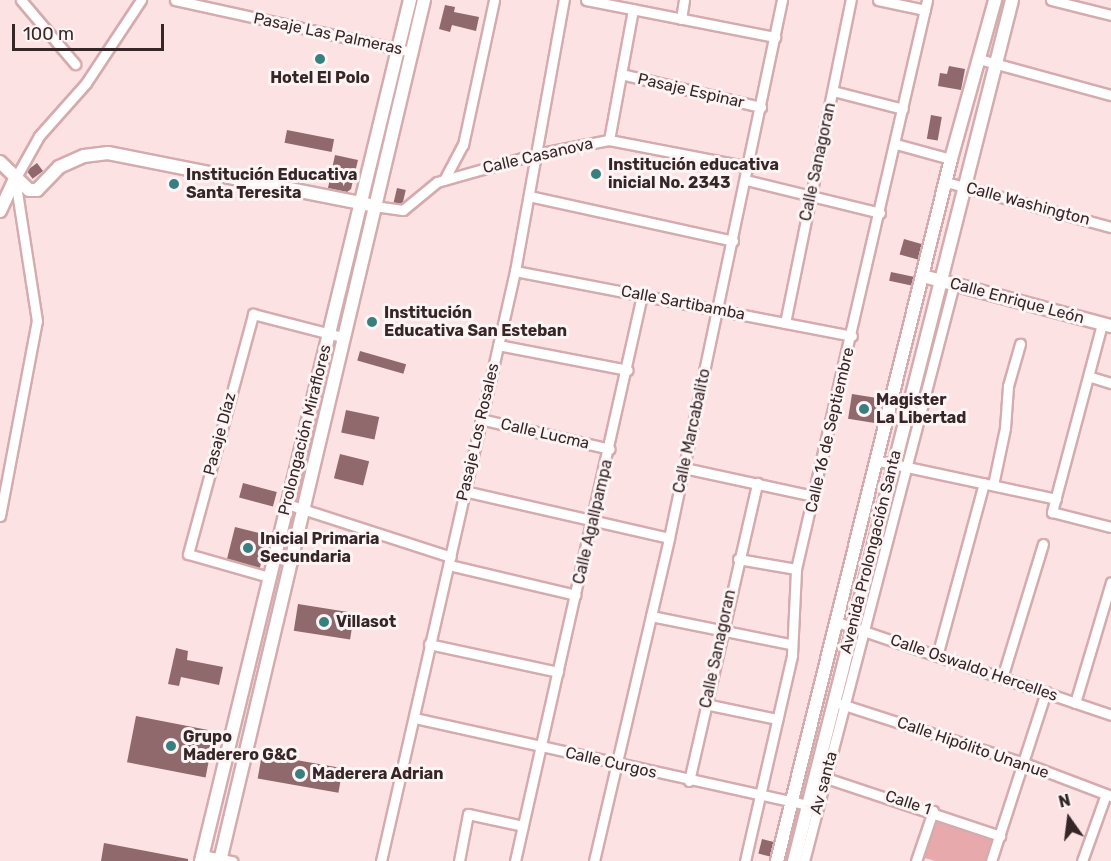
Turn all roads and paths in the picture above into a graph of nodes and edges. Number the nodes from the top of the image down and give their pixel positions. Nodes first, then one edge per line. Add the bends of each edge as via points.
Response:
1 (21, 0) edge
2 (141, 0) edge
3 (175, 0) edge
4 (410, 0) edge
5 (424, 0) edge
6 (494, 0) edge
7 (564, 0) edge
8 (586, 0) edge
9 (684, 0) edge
10 (782, 0) edge
11 (851, 0) edge
12 (878, 0) edge
13 (995, 0) edge
14 (1012, 0) edge
15 (1051, 0) edge
16 (926, 5) edge
17 (633, 9) junction
18 (1111, 15) edge
19 (681, 19) junction
20 (775, 37) junction
21 (399, 49) junction
22 (412, 52) junction
23 (979, 59) junction
24 (75, 64) dead end
25 (995, 65) junction
26 (621, 74) junction
27 (833, 91) junction
28 (1111, 95) edge
29 (761, 107) junction
30 (903, 109) junction
31 (609, 140) junction
32 (896, 144) junction
33 (536, 154) junction
34 (951, 159) junction
35 (0, 162) edge
36 (748, 167) junction
37 (15, 179) junction
38 (444, 180) junction
39 (746, 180) junction
40 (946, 182) junction
41 (965, 187) junction
42 (0, 195) edge
43 (529, 196) junction
44 (811, 196) junction
45 (368, 205) junction
46 (0, 211) edge
47 (880, 213) junction
48 (1111, 226) edge
49 (733, 241) junction
50 (515, 271) junction
51 (923, 276) junction
52 (949, 283) junction
53 (642, 296) junction
54 (718, 310) junction
55 (785, 323) junction
56 (1106, 325) edge
57 (329, 333) junction
58 (852, 336) junction
59 (342, 337) junction
60 (1020, 344) dead end
61 (498, 345) junction
62 (628, 370) junction
63 (1091, 377) junction
64 (1111, 383) edge
65 (480, 420) junction
66 (610, 449) junction
67 (879, 461) junction
68 (898, 465) junction
69 (684, 468) junction
70 (757, 483) junction
71 (988, 484) junction
72 (464, 490) junction
73 (814, 496) junction
74 (1056, 499) junction
75 (287, 504) junction
76 (302, 508) junction
77 (0, 516) edge
78 (594, 518) junction
79 (1111, 527) edge
80 (669, 538) junction
81 (1043, 544) dead end
82 (738, 559) junction
83 (450, 561) junction
84 (796, 568) junction
85 (269, 577) junction
86 (1111, 582) edge
87 (576, 595) junction
88 (651, 616) junction
89 (837, 622) junction
90 (860, 630) junction
91 (720, 631) junction
92 (429, 644) junction
93 (790, 644) junction
94 (937, 656) junction
95 (558, 672) junction
96 (1002, 678) junction
97 (1046, 692) junction
98 (1076, 703) junction
99 (705, 704) junction
100 (840, 704) junction
101 (1111, 715) edge
102 (414, 718) junction
103 (777, 719) junction
104 (541, 748) junction
105 (1024, 763) junction
106 (617, 765) junction
107 (820, 776) junction
108 (689, 781) junction
109 (1108, 795) edge
110 (758, 796) junction
111 (790, 803) junction
112 (808, 805) junction
113 (933, 811) junction
114 (523, 826) junction
115 (1000, 836) junction
116 (202, 858) edge
117 (224, 860) edge
118 (381, 861) edge
119 (459, 861) edge
120 (515, 861) edge
121 (594, 861) edge
122 (745, 861) edge
123 (777, 861) edge
124 (794, 861) edge
125 (804, 861) edge
126 (915, 861) edge
127 (991, 861) edge
128 (1082, 861) edge

1 - 24 street
2 - 37 street via 86,83 39,136
3 - 21 street, Pasaje Las Palmeras
4 - 21 street, Prolongación Miraflores
5 - 22 street, Prolongación Miraflores
6 - 38 street via 463,145
7 - 33 street, Pasaje Los Rosales
8 - 17 street
9 - 19 street
10 - 20 street, Calle Marcabalito
11 - 27 street, Calle Sanagoran
12 - 16 street
13 - 23 street, Avenida Prolongación Santa
14 - 25 street, Avenida Prolongación Santa
15 - 18 street
16 - 30 street, Calle 16 de Septiembre
17 - 19 street
17 - 26 street
19 - 20 street
20 - 29 street, Calle Marcabalito
21 - 22 street, Pasaje Las Palmeras
21 - 45 street, Prolongación Miraflores
22 - 45 street, Prolongación Miraflores
23 - 25 street
23 - 34 street, Avenida Prolongación Santa
25 - 28 street
25 - 41 street, Avenida Prolongación Santa
26 - 29 street, Pasaje Espinar
26 - 31 street
27 - 30 street
27 - 44 street, Calle Sanagoran
29 - 36 street, Calle Marcabalito
30 - 32 street, Calle 16 de Septiembre
31 - 33 street, Calle Casanova
31 - 36 street, Calle Casanova
32 - 34 street
32 - 47 street, Calle 16 de Septiembre
33 - 38 street, Calle Casanova
33 - 43 street, Pasaje Los Rosales
34 - 40 street, Avenida Prolongación Santa
35 - 37 street
36 - 39 street, Calle Marcabalito
37 - 42 street
37 - 45 street via 29,190 37,190 59,167 84,156 108,153
37 - 46 street
37 - 77 street via 37,321
38 - 45 street, Calle Casanova via 403,210
39 - 44 street
39 - 49 street, Calle Marcabalito
40 - 41 street, Calle Washington
40 - 51 street, Avenida Prolongación Santa
41 - 48 street, Calle Washington
41 - 52 street, Avenida Prolongación Santa
43 - 49 street
43 - 50 street, Pasaje Los Rosales
44 - 47 street
44 - 55 street, Calle Sanagoran
45 - 57 street, Prolongación Miraflores
45 - 59 street, Prolongación Miraflores
47 - 58 street, Calle 16 de Septiembre
49 - 54 street, Calle Marcabalito
50 - 53 street, Calle Sartibamba
50 - 61 street, Pasaje Los Rosales
51 - 52 street, Calle Enrique León
51 - 67 street, Avenida Prolongación Santa
52 - 56 street, Calle Enrique León
52 - 68 street, Avenida Prolongación Santa
53 - 54 street, Calle Sartibamba
53 - 62 street, Calle Agallpampa
54 - 55 street, Calle Sartibamba
54 - 69 street, Calle Marcabalito
55 - 58 street, Calle Sartibamba
56 - 63 street
57 - 59 street
57 - 75 street, Prolongación Miraflores
57 - 85 street, Pasaje Díaz via 253,314 188,554
58 - 73 street, Calle 16 de Septiembre
59 - 76 street, Prolongación Miraflores
60 - 71 street via 1008,386 1005,429
61 - 62 street
61 - 65 street, Pasaje Los Rosales
62 - 66 street, Calle Agallpampa
63 - 64 street
63 - 74 street
65 - 66 street, Calle Lucma
65 - 72 street, Pasaje Los Rosales
66 - 78 street, Calle Agallpampa
67 - 68 street
67 - 89 street, Avenida Prolongación Santa
68 - 71 street
68 - 90 street, Avenida Prolongación Santa
69 - 70 street
69 - 80 street, Calle Marcabalito
70 - 73 street
70 - 82 street, Calle Sanagoran
71 - 74 street
71 - 94 street
72 - 78 street
72 - 83 street, Pasaje Los Rosales
73 - 84 street, Calle 16 de Septiembre
74 - 79 street via 1052,512
75 - 76 street
75 - 85 street, Prolongación Miraflores
76 - 83 street
76 - 117 street, Prolongación Miraflores
78 - 80 street
78 - 87 street, Calle Agallpampa
80 - 88 street, Calle Marcabalito
81 - 96 street
82 - 84 street
82 - 91 street, Calle Sanagoran
83 - 87 street
83 - 92 street, Pasaje Los Rosales
84 - 93 street, Calle 16 de Septiembre
85 - 116 street, Prolongación Miraflores
86 - 98 street
87 - 95 street, Calle Agallpampa
88 - 91 street
88 - 106 street, Calle Marcabalito
89 - 90 street, Calle Oswaldo Hercelles
89 - 111 street, Avenida Prolongación Santa
90 - 94 street, Calle Oswaldo Hercelles
90 - 100 street, Avenida Prolongación Santa
91 - 93 street
91 - 99 street, Calle Sanagoran
92 - 95 street
92 - 102 street, Pasaje Los Rosales
93 - 103 street, Calle 16 de Septiembre via 792,655
94 - 96 street, Calle Oswaldo Hercelles
95 - 104 street, Calle Agallpampa
96 - 97 street, Calle Oswaldo Hercelles
97 - 98 street, Calle Oswaldo Hercelles
97 - 105 street
98 - 101 street, Calle Oswaldo Hercelles
99 - 103 street
99 - 108 street, Calle Sanagoran
100 - 105 street, Calle Hipólito Unanue
100 - 107 street, Avenida Prolongación Santa
102 - 104 street, Calle Curgos
102 - 118 street, Pasaje Los Rosales
103 - 110 street, Calle 16 de Septiembre
104 - 106 street, Calle Curgos
104 - 114 street, Calle Agallpampa
105 - 109 street, Calle Hipólito Unanue
105 - 115 street
106 - 108 street, Calle Curgos
106 - 121 street, Calle Marcabalito
107 - 112 street, Avenida Prolongación Santa
107 - 113 street, Calle 1
107 - 125 street, Av santa
108 - 110 street, Calle Curgos
109 - 128 street
110 - 111 street, Calle Curgos
110 - 122 street, Calle 16 de Septiembre
111 - 112 street, Calle Curgos
111 - 123 street, Avenida Prolongación Santa
112 - 124 street, Avenida Prolongación Santa
113 - 115 street, Calle 1
113 - 126 street
114 - 119 street via 468,814
114 - 120 street, Calle Agallpampa
115 - 127 street
116 - 117 street

